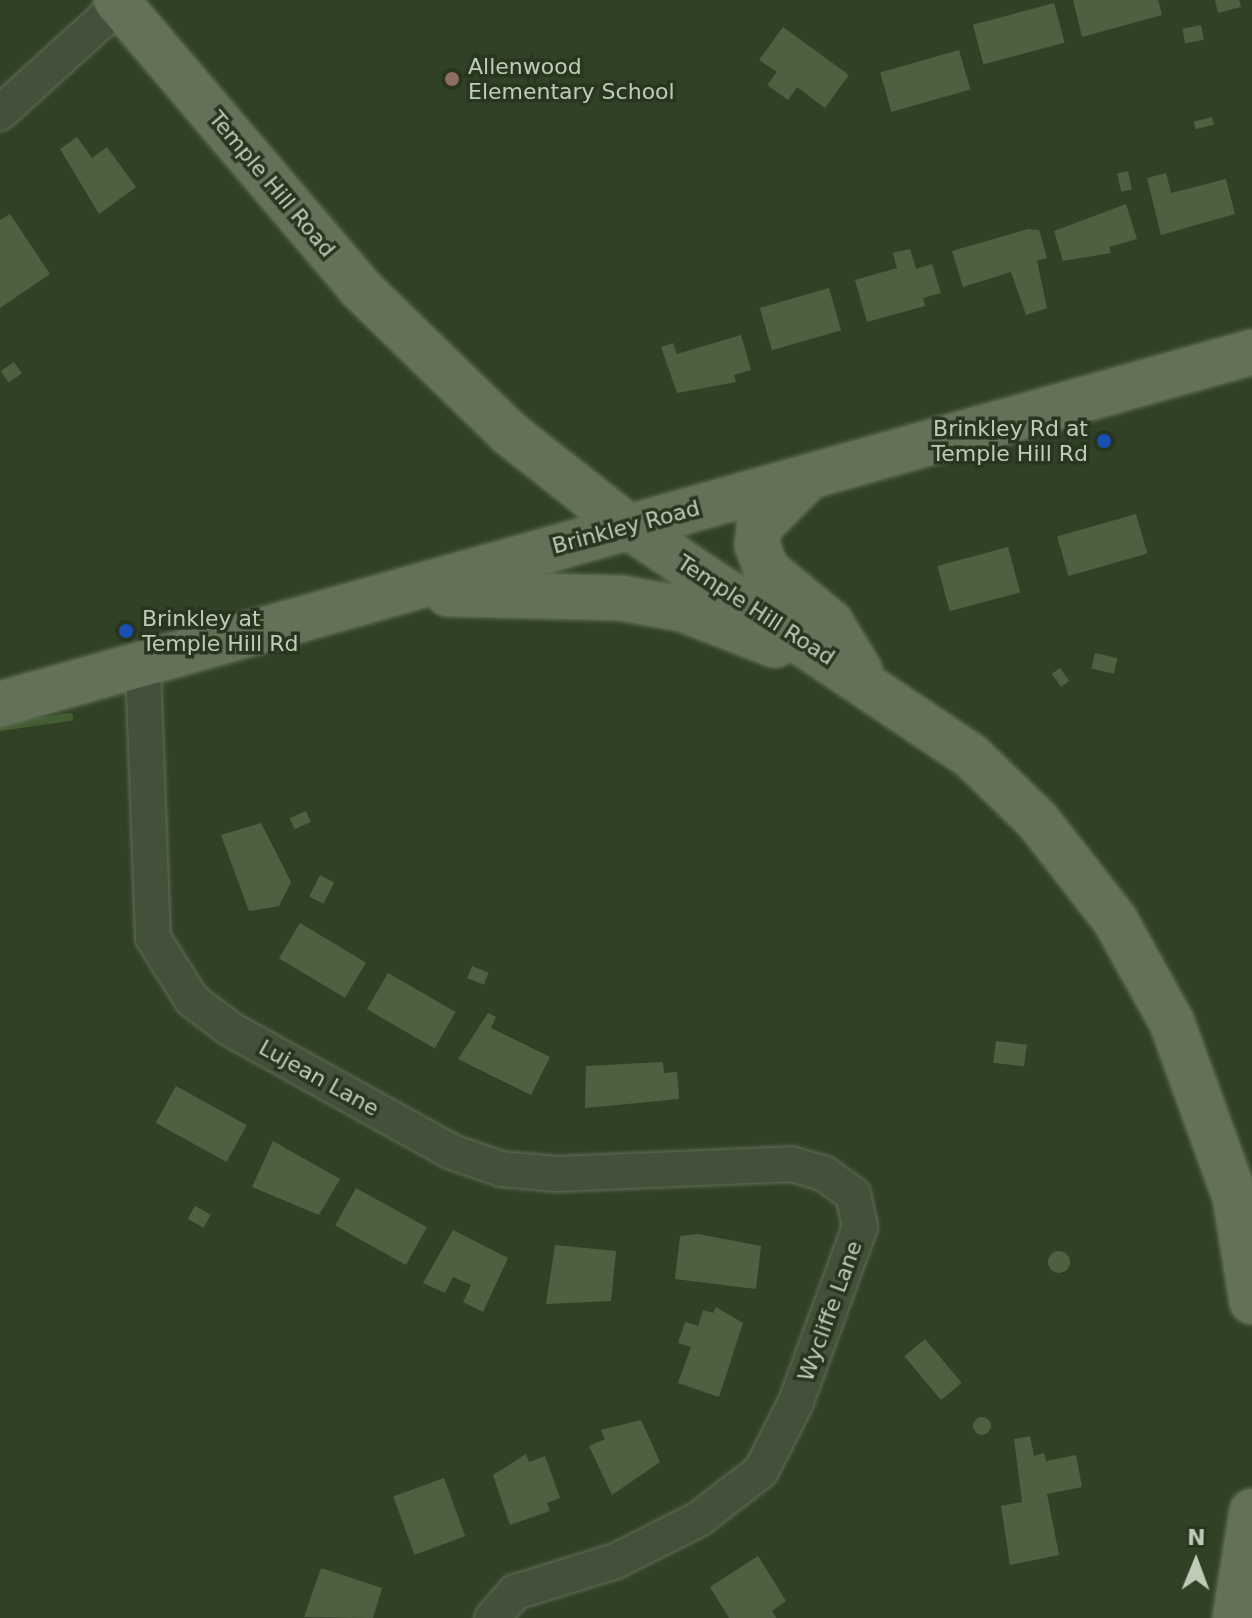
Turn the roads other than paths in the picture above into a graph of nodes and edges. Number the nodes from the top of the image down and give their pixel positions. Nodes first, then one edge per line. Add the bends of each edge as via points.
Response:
1 (118, 2) edge
2 (0, 113) edge
3 (1252, 352) edge
4 (808, 479) junction
5 (626, 525) junction
6 (391, 595) junction
7 (143, 666) junction
8 (866, 682) junction
9 (0, 704) edge
10 (791, 1164) joint
11 (1251, 1284) edge
12 (1252, 1511) edge
13 (492, 1618) edge
14 (1235, 1618) edge

1 - 2 street
1 - 5 main road, Temple Hill Road via 378,307 509,433
3 - 4 main road, Brinkley Road
4 - 5 main road, Brinkley Road
4 - 8 main road via 759,527 757,545 766,569 831,623
5 - 6 main road, Brinkley Road
5 - 8 main road, Temple Hill Road
6 - 7 main road, Brinkley Road
6 - 8 main road via 542,592 667,606
7 - 9 main road, Brinkley Road
7 - 10 street, Lujean Lane via 153,938 192,1000 230,1029 452,1152 501,1169 557,1174
8 - 11 main road, Temple Hill Road via 971,756 1038,821 1131,944 1208,1111
10 - 13 street, Wycliffe Lane via 825,1174 853,1194 860,1227 796,1402 761,1471 699,1519 616,1561 515,1592
12 - 14 main road

